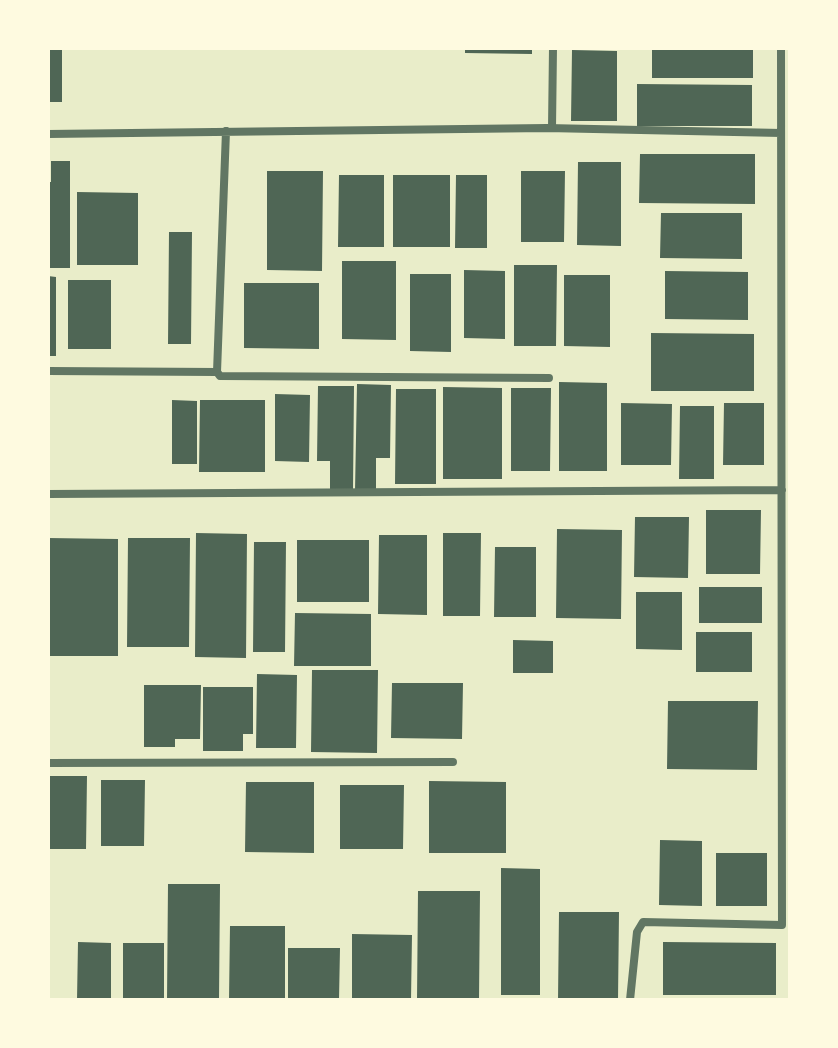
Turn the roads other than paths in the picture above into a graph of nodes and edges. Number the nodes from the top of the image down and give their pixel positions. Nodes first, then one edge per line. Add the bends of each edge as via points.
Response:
1 (553, 48) edge
2 (781, 48) edge
3 (552, 128) junction
4 (226, 131) junction
5 (781, 133) junction
6 (48, 134) edge
7 (48, 371) edge
8 (217, 372) junction
9 (549, 378) dead end
10 (786, 421) edge
11 (782, 490) junction
12 (48, 494) edge
13 (453, 762) dead end
14 (48, 763) edge
15 (786, 925) edge
16 (630, 1000) edge

1 - 3 street
2 - 5 street
3 - 4 street
3 - 5 street
4 - 6 street
4 - 8 street
5 - 10 street
7 - 8 street
8 - 9 street via 222,377
10 - 11 street
11 - 12 street
11 - 15 street
13 - 14 street
15 - 16 street via 643,922 637,932

